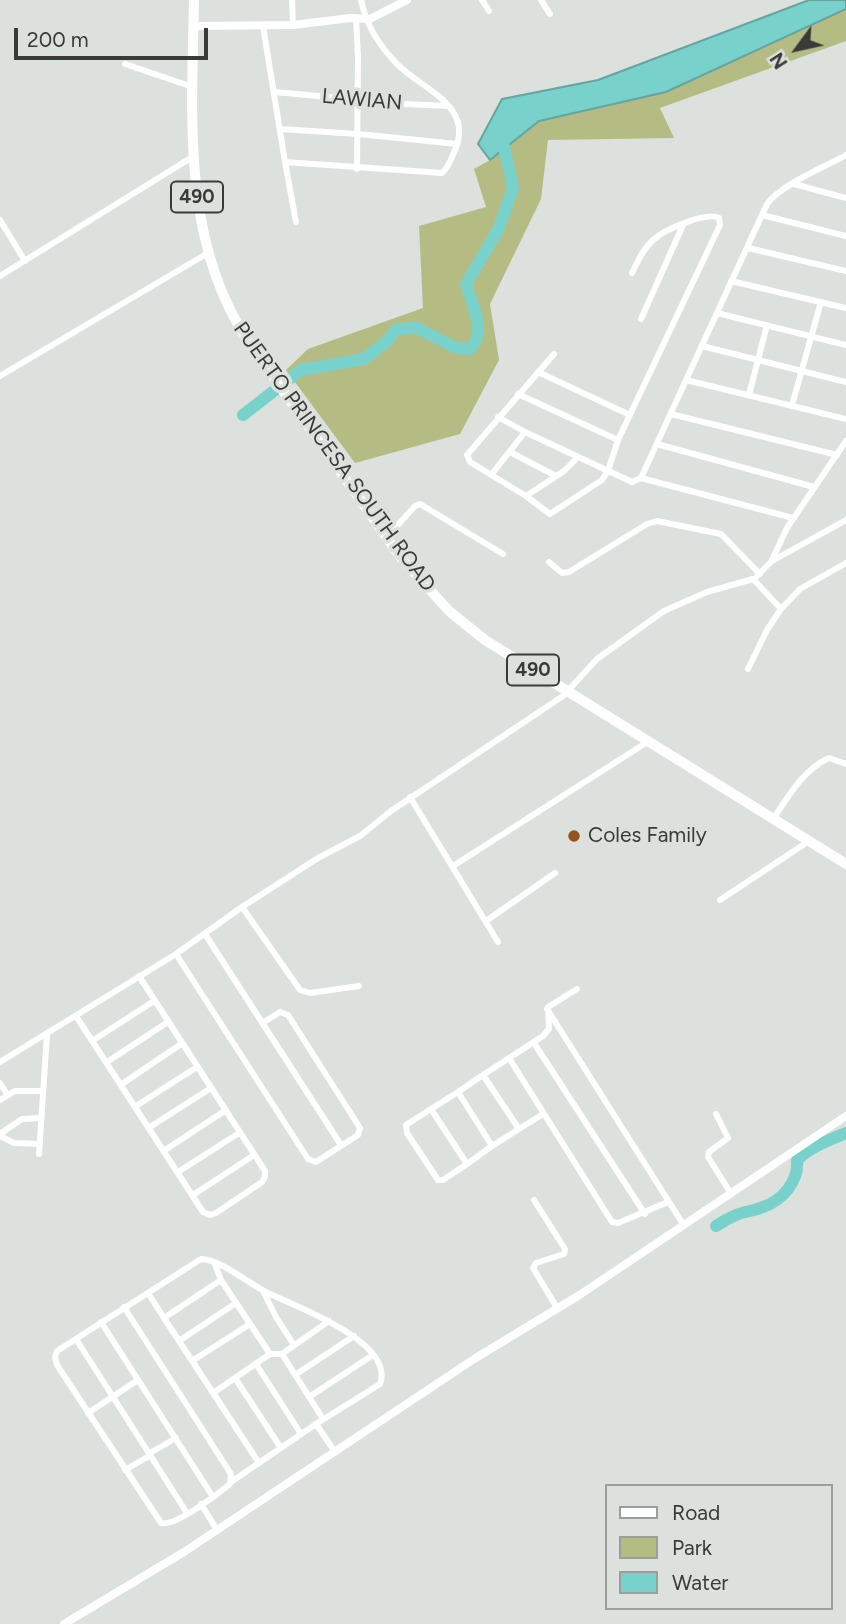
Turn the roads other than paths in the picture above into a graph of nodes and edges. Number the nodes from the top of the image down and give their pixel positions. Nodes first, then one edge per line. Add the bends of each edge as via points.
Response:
1 (194, 0) edge
2 (292, 0) edge
3 (360, 0) edge
4 (407, 0) edge
5 (482, 0) edge
6 (541, 0) edge
7 (489, 11) dead end
8 (550, 14) dead end
9 (360, 18) junction
10 (293, 25) junction
11 (194, 26) junction
12 (263, 26) junction
13 (125, 64) dead end
14 (193, 86) junction
15 (275, 92) junction
16 (358, 100) junction
17 (449, 106) junction
18 (280, 130) junction
19 (358, 134) junction
20 (457, 144) junction
21 (846, 155) edge
22 (194, 156) junction
23 (285, 162) junction
24 (357, 169) junction
25 (793, 184) junction
26 (846, 198) edge
27 (762, 215) junction
28 (0, 220) edge
29 (296, 222) dead end
30 (683, 225) junction
31 (846, 236) edge
32 (748, 248) junction
33 (208, 253) junction
34 (25, 261) junction
35 (846, 271) edge
36 (632, 273) dead end
37 (0, 276) edge
38 (731, 281) junction
39 (821, 302) junction
40 (846, 308) edge
41 (717, 313) junction
42 (640, 319) dead end
43 (767, 325) junction
44 (811, 337) junction
45 (702, 345) junction
46 (846, 345) edge
47 (554, 354) dead end
48 (758, 361) junction
49 (538, 372) junction
50 (801, 372) junction
51 (0, 376) edge
52 (686, 380) junction
53 (846, 382) edge
54 (518, 394) junction
55 (749, 395) junction
56 (792, 405) junction
57 (671, 414) junction
58 (631, 415) junction
59 (498, 417) junction
60 (846, 419) edge
61 (525, 432) junction
62 (618, 440) junction
63 (846, 441) edge
64 (657, 444) junction
65 (510, 452) junction
66 (837, 455) junction
67 (578, 457) junction
68 (608, 471) junction
69 (491, 475) junction
70 (556, 476) junction
71 (641, 478) junction
72 (814, 487) junction
73 (526, 496) junction
74 (793, 518) junction
75 (846, 520) edge
76 (387, 538) junction
77 (503, 554) dead end
78 (549, 562) dead end
79 (771, 562) junction
80 (846, 563) edge
81 (760, 574) junction
82 (752, 579) junction
83 (781, 609) junction
84 (748, 669) dead end
85 (568, 691) junction
86 (649, 741) junction
87 (846, 764) edge
88 (410, 797) junction
89 (774, 818) junction
90 (809, 841) junction
91 (846, 864) edge
92 (453, 866) junction
93 (555, 873) dead end
94 (720, 900) dead end
95 (242, 906) junction
96 (486, 921) junction
97 (205, 934) junction
98 (498, 942) dead end
99 (176, 954) junction
100 (139, 976) junction
101 (359, 986) dead end
102 (577, 989) dead end
103 (154, 1001) junction
104 (547, 1009) junction
105 (76, 1016) junction
106 (168, 1022) junction
107 (264, 1022) junction
108 (47, 1034) junction
109 (92, 1041) junction
110 (534, 1043) junction
111 (181, 1044) junction
112 (509, 1058) junction
113 (0, 1062) edge
114 (107, 1062) junction
115 (197, 1067) junction
116 (483, 1075) junction
117 (0, 1083) edge
118 (122, 1084) junction
119 (211, 1088) junction
120 (42, 1091) junction
121 (458, 1092) junction
122 (7, 1094) junction
123 (0, 1100) edge
124 (136, 1106) junction
125 (226, 1110) junction
126 (431, 1110) junction
127 (543, 1114) junction
128 (716, 1114) dead end
129 (846, 1116) edge
130 (41, 1118) junction
131 (150, 1127) junction
132 (519, 1129) junction
133 (239, 1133) junction
134 (0, 1135) edge
135 (39, 1144) junction
136 (341, 1145) junction
137 (492, 1146) junction
138 (165, 1150) junction
139 (39, 1154) dead end
140 (254, 1155) junction
141 (467, 1164) junction
142 (178, 1172) junction
143 (730, 1192) junction
144 (193, 1195) junction
145 (534, 1200) dead end
146 (668, 1202) junction
147 (645, 1214) junction
148 (683, 1224) junction
149 (214, 1262) junction
150 (221, 1280) junction
151 (264, 1291) junction
152 (148, 1293) junction
153 (236, 1303) junction
154 (124, 1307) junction
155 (557, 1308) junction
156 (164, 1318) junction
157 (329, 1321) junction
158 (101, 1322) junction
159 (250, 1324) junction
160 (354, 1335) junction
161 (76, 1339) junction
162 (179, 1341) junction
163 (294, 1345) junction
164 (270, 1354) junction
165 (282, 1354) junction
166 (373, 1355) junction
167 (192, 1360) junction
168 (256, 1364) junction
169 (295, 1375) junction
170 (235, 1378) junction
171 (138, 1380) junction
172 (213, 1393) junction
173 (113, 1396) junction
174 (309, 1397) junction
175 (88, 1413) junction
176 (323, 1419) junction
177 (316, 1424) junction
178 (301, 1434) junction
179 (176, 1438) junction
180 (281, 1448) junction
181 (335, 1452) junction
182 (151, 1454) junction
183 (258, 1463) junction
184 (125, 1471) junction
185 (231, 1482) junction
186 (213, 1496) junction
187 (201, 1504) junction
188 (187, 1513) junction
189 (217, 1530) junction
190 (64, 1624) edge

1 - 11 main road, PUERTO PRINCESA SOUTH ROAD / 490
2 - 10 street
3 - 9 street
4 - 9 street via 375,18
5 - 7 street
6 - 8 street
9 - 10 street
9 - 16 street
9 - 17 street via 398,65
10 - 12 street
11 - 12 street
11 - 14 main road, PUERTO PRINCESA SOUTH ROAD / 490
12 - 15 street
13 - 14 street
14 - 22 main road, PUERTO PRINCESA SOUTH ROAD / 490
15 - 16 street, LAWIAN
15 - 18 street
16 - 17 street, LAWIAN
16 - 19 street
17 - 20 street via 460,127
18 - 19 street
18 - 23 street
19 - 20 street
19 - 24 street
20 - 24 street via 439,174
21 - 25 street
22 - 33 main road, PUERTO PRINCESA SOUTH ROAD / 490
22 - 34 street
23 - 24 street
23 - 29 street
25 - 26 street
25 - 27 street via 771,199
27 - 31 street
27 - 32 street
28 - 34 street
30 - 36 street via 652,241
30 - 42 street
30 - 58 street via 707,215 717,216 721,223
32 - 35 street
32 - 38 street
33 - 51 street
33 - 76 main road, PUERTO PRINCESA SOUTH ROAD / 490 via 232,317
34 - 37 street
38 - 39 street
38 - 41 street
39 - 40 street
39 - 44 street
41 - 43 street
41 - 45 street
43 - 44 street
43 - 48 street
44 - 46 street
44 - 50 street
45 - 48 street
45 - 52 street
47 - 49 street
48 - 50 street
48 - 55 street
49 - 54 street
49 - 58 street
50 - 53 street
50 - 56 street
52 - 55 street
52 - 57 street
54 - 59 street
54 - 62 street
55 - 56 street
56 - 60 street
57 - 64 street
57 - 66 street
58 - 62 street
59 - 61 street
59 - 69 street via 467,455
61 - 65 street
61 - 67 street
62 - 68 street
63 - 66 street
64 - 71 street
64 - 72 street
65 - 69 street
65 - 70 street
66 - 72 street
67 - 68 street
67 - 70 street
68 - 71 street via 632,482
68 - 73 street via 553,513
69 - 73 street
70 - 73 street
71 - 74 street
72 - 74 street
74 - 79 street
75 - 79 street
76 - 77 street via 420,504
76 - 85 main road, PUERTO PRINCESA SOUTH ROAD / 490 via 449,611 485,640
78 - 81 street via 562,573 569,572 657,521 721,534
79 - 81 street
80 - 83 street via 800,589
81 - 82 street
82 - 83 street
82 - 85 street via 664,611 597,659
83 - 84 street
85 - 86 main road, PUERTO PRINCESA SOUTH ROAD / 490
85 - 88 street
86 - 89 main road, PUERTO PRINCESA SOUTH ROAD / 490
86 - 92 street
87 - 89 street via 829,758 811,769
88 - 92 street
88 - 95 street via 360,836
89 - 90 main road, PUERTO PRINCESA SOUTH ROAD / 490
90 - 91 main road, PUERTO PRINCESA SOUTH ROAD / 490
90 - 94 street
92 - 96 street
93 - 96 street
95 - 97 street
95 - 101 street via 300,990 310,993
96 - 98 street
97 - 99 street
97 - 107 street
99 - 100 street
99 - 136 street via 310,1161 316,1162
100 - 103 street
100 - 105 street
102 - 104 street
103 - 106 street
103 - 109 street
104 - 110 street via 549,1029
104 - 146 street
105 - 108 street
105 - 109 street
106 - 111 street
106 - 114 street
107 - 136 street
107 - 136 street via 280,1013 288,1016 359,1126 359,1133
108 - 113 street
108 - 120 street
109 - 114 street
110 - 112 street
110 - 147 street
111 - 115 street
111 - 118 street
112 - 116 street
112 - 127 street
114 - 118 street
115 - 119 street
115 - 124 street
116 - 121 street
116 - 132 street
117 - 122 street
118 - 124 street
119 - 125 street
119 - 131 street
120 - 122 street
120 - 130 street
121 - 126 street
121 - 137 street
122 - 123 street
124 - 131 street
125 - 133 street
125 - 138 street
126 - 141 street
126 - 141 street via 406,1129 436,1178 441,1180
127 - 132 street
127 - 147 street via 612,1222
128 - 143 street via 728,1138 708,1157
129 - 143 street
130 - 134 street via 22,1119
130 - 135 street
131 - 138 street
132 - 137 street
133 - 140 street
133 - 142 street
134 - 135 street via 15,1143
135 - 139 street
137 - 141 street
138 - 142 street
140 - 144 street
140 - 144 street via 265,1171 264,1180 216,1213 203,1212
142 - 144 street
143 - 148 street
145 - 155 street via 565,1249 564,1254 533,1268
146 - 147 street
146 - 148 street
148 - 155 street
149 - 150 street
149 - 151 street
149 - 152 street via 198,1260
150 - 153 street
150 - 156 street
151 - 157 street
151 - 163 street
152 - 154 street
152 - 156 street
153 - 159 street
153 - 162 street
154 - 158 street
154 - 185 street via 223,1460
155 - 181 street
156 - 162 street
157 - 160 street
157 - 163 street
158 - 161 street
158 - 171 street
159 - 164 street
159 - 167 street
160 - 166 street
160 - 169 street
161 - 173 street
161 - 175 street via 57,1351 55,1360
162 - 167 street
163 - 165 street
164 - 165 street
164 - 168 street
165 - 169 street
166 - 174 street
166 - 176 street via 382,1373 380,1384
167 - 172 street
168 - 170 street
168 - 178 street
169 - 174 street
170 - 172 street
170 - 180 street
171 - 173 street
171 - 179 street
172 - 183 street
173 - 175 street
173 - 182 street
174 - 176 street
175 - 184 street
176 - 177 street
177 - 178 street
177 - 181 street
178 - 180 street
179 - 182 street
179 - 186 street
180 - 183 street
181 - 189 street
182 - 184 street
182 - 188 street
183 - 185 street
184 - 188 street via 161,1523 169,1524
185 - 186 street
186 - 187 street
187 - 188 street
187 - 189 street
189 - 190 street

